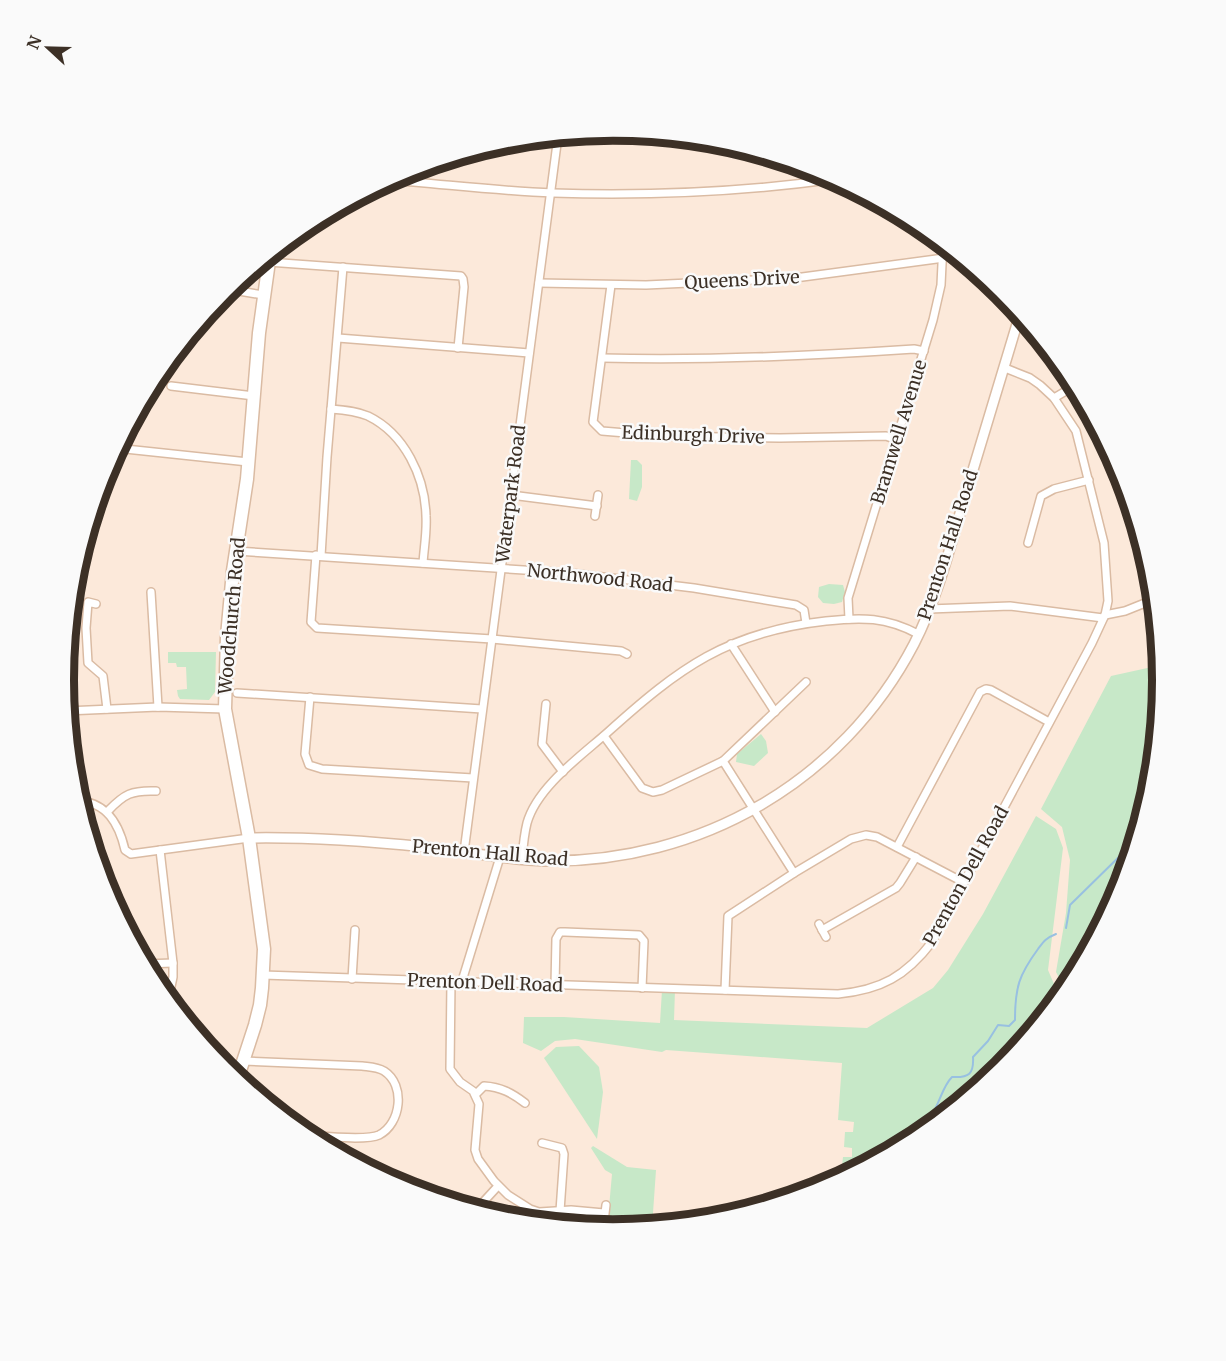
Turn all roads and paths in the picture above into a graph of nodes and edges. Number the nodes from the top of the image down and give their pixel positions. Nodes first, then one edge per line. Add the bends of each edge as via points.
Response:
1 (557, 144) edge
2 (817, 181) edge
3 (408, 182) edge
4 (550, 193) junction
5 (944, 254) edge
6 (944, 258) junction
7 (277, 259) edge
8 (268, 266) edge
9 (343, 267) junction
10 (539, 283) junction
11 (611, 285) junction
12 (240, 292) edge
13 (263, 295) junction
14 (1017, 323) edge
15 (338, 338) junction
16 (458, 348) junction
17 (924, 351) junction
18 (529, 352) junction
19 (602, 358) junction
20 (1005, 368) junction
21 (171, 386) dead end
22 (1068, 391) edge
23 (254, 396) junction
24 (1054, 398) junction
25 (331, 409) junction
26 (897, 440) junction
27 (126, 449) edge
28 (248, 462) junction
29 (1089, 480) junction
30 (511, 495) junction
31 (598, 495) dead end
32 (597, 506) junction
33 (595, 516) dead end
34 (1028, 543) dead end
35 (236, 551) junction
36 (319, 556) junction
37 (423, 563) junction
38 (501, 568) junction
39 (152, 592) dead end
40 (1147, 602) edge
41 (96, 604) dead end
42 (929, 609) junction
43 (1104, 617) junction
44 (849, 619) junction
45 (806, 624) junction
46 (918, 634) junction
47 (492, 639) junction
48 (731, 644) junction
49 (627, 654) dead end
50 (806, 681) dead end
51 (237, 693) dead end
52 (310, 697) junction
53 (158, 707) junction
54 (106, 709) junction
55 (225, 709) junction
56 (482, 709) junction
57 (75, 711) edge
58 (554, 712) dead end
59 (775, 712) junction
60 (1050, 722) junction
61 (604, 736) junction
62 (723, 761) junction
63 (564, 772) junction
64 (472, 778) junction
65 (157, 791) dead end
66 (88, 804) edge
67 (753, 809) junction
68 (108, 811) junction
69 (249, 838) junction
70 (897, 847) junction
71 (160, 850) junction
72 (464, 852) junction
73 (500, 857) junction
74 (916, 857) junction
75 (522, 859) junction
76 (794, 873) junction
77 (963, 882) junction
78 (355, 930) dead end
79 (822, 930) dead end
80 (173, 963) junction
81 (154, 964) edge
82 (263, 975) junction
83 (352, 979) junction
84 (451, 981) junction
85 (462, 981) junction
86 (555, 985) junction
87 (642, 988) junction
88 (171, 989) edge
89 (725, 990) junction
90 (244, 1061) junction
91 (241, 1070) edge
92 (476, 1094) junction
93 (525, 1103) dead end
94 (324, 1136) edge
95 (542, 1143) dead end
96 (498, 1186) junction
97 (481, 1204) edge
98 (606, 1204) dead end
99 (560, 1211) junction
100 (604, 1214) junction
101 (604, 1220) edge

1 - 4 street, Waterpark Road
2 - 4 street via 693,192
3 - 4 street
4 - 10 street, Waterpark Road
5 - 6 street, Bramwell Avenue
6 - 11 street, Queens Drive via 795,278
6 - 17 street, Bramwell Avenue
7 - 9 street
8 - 13 highway, Woodchurch Road
9 - 15 street
9 - 16 street via 461,276 464,287
10 - 11 street, Queens Drive
10 - 18 street, Waterpark Road
11 - 19 street, Edinburgh Drive
12 - 13 street
13 - 23 highway, Woodchurch Road
14 - 20 street, Prenton Hall Road
15 - 16 street
15 - 25 street
16 - 18 street
17 - 19 street via 670,360
17 - 26 street, Bramwell Avenue
18 - 30 street, Waterpark Road
19 - 26 street, Edinburgh Drive via 593,423 602,431 768,438 886,436
20 - 24 street, Prenton Dell Road via 1030,378
20 - 42 street, Prenton Hall Road
21 - 23 street
22 - 24 street
23 - 28 highway, Woodchurch Road
24 - 29 street, Prenton Dell Road via 1076,431
25 - 36 street
25 - 37 street via 351,411 375,421 402,445 411,459 425,499
26 - 44 street, Bramwell Avenue via 848,598
27 - 28 street
28 - 35 highway, Woodchurch Road
29 - 34 street via 1041,496
29 - 43 street, Prenton Dell Road via 1104,543 1108,601
30 - 32 street
30 - 38 street, Waterpark Road
31 - 32 street
32 - 33 street
35 - 36 street, Northwood Road
35 - 55 highway, Woodchurch Road via 227,636
36 - 37 street, Northwood Road
36 - 47 street via 311,613 317,628
37 - 38 street, Northwood Road
38 - 45 street, Northwood Road via 650,582 796,605 804,610
38 - 47 street, Waterpark Road
39 - 53 street
40 - 43 street
41 - 54 street via 88,602 88,663 103,676
42 - 43 street via 1010,606
42 - 46 street, Prenton Hall Road
43 - 60 street, Prenton Dell Road
44 - 45 street
44 - 46 street via 882,620
45 - 48 street
46 - 67 street, Prenton Hall Road via 899,670 856,728 812,770
47 - 49 street
47 - 56 street, Waterpark Road
48 - 59 street
48 - 61 street via 676,674
50 - 59 street
51 - 52 street
52 - 56 street
52 - 64 street via 305,754 309,765
53 - 54 street
53 - 55 street
54 - 57 street
55 - 69 highway, Woodchurch Road
56 - 64 street, Waterpark Road
58 - 63 street via 546,708 542,744
59 - 62 street
60 - 70 street via 991,690 980,692
60 - 77 street, Prenton Dell Road
61 - 62 street via 637,783 648,791 662,790
61 - 63 street
62 - 67 street
63 - 75 street via 541,796 528,821
64 - 72 street, Waterpark Road
65 - 68 street via 135,791
66 - 68 street
67 - 75 street, Prenton Hall Road via 718,828 652,850 604,859
67 - 76 street
68 - 71 street via 121,832 125,850 131,854
69 - 71 street
69 - 72 street, Prenton Hall Road via 343,841
69 - 82 highway, Woodchurch Road via 264,949
70 - 74 street
70 - 76 street via 871,834 858,836
71 - 80 street
72 - 73 street, Prenton Hall Road
73 - 75 street, Prenton Hall Road
73 - 85 street
74 - 77 street
74 - 79 street via 896,888
76 - 89 street via 728,916
77 - 89 street, Prenton Dell Road via 921,956 908,969 876,988 838,994
78 - 83 street
80 - 81 street
80 - 88 street
82 - 83 street, Prenton Dell Road
82 - 90 highway, Woodchurch Road
83 - 84 street, Prenton Dell Road
84 - 85 street, Prenton Dell Road
84 - 92 street via 450,1069
85 - 86 street, Prenton Dell Road
86 - 87 street, Prenton Dell Road
86 - 87 street via 556,939 560,932 639,934 644,941
87 - 89 street, Prenton Dell Road
90 - 91 highway, Woodchurch Road
90 - 94 street via 374,1067 391,1077 398,1097 394,1120 381,1134 367,1138
92 - 93 street via 484,1086 496,1087 518,1092
92 - 96 street via 479,1104 475,1150
95 - 99 street via 562,1148 564,1154
96 - 97 street
96 - 99 street via 530,1209
98 - 100 street
99 - 100 street
100 - 101 street

